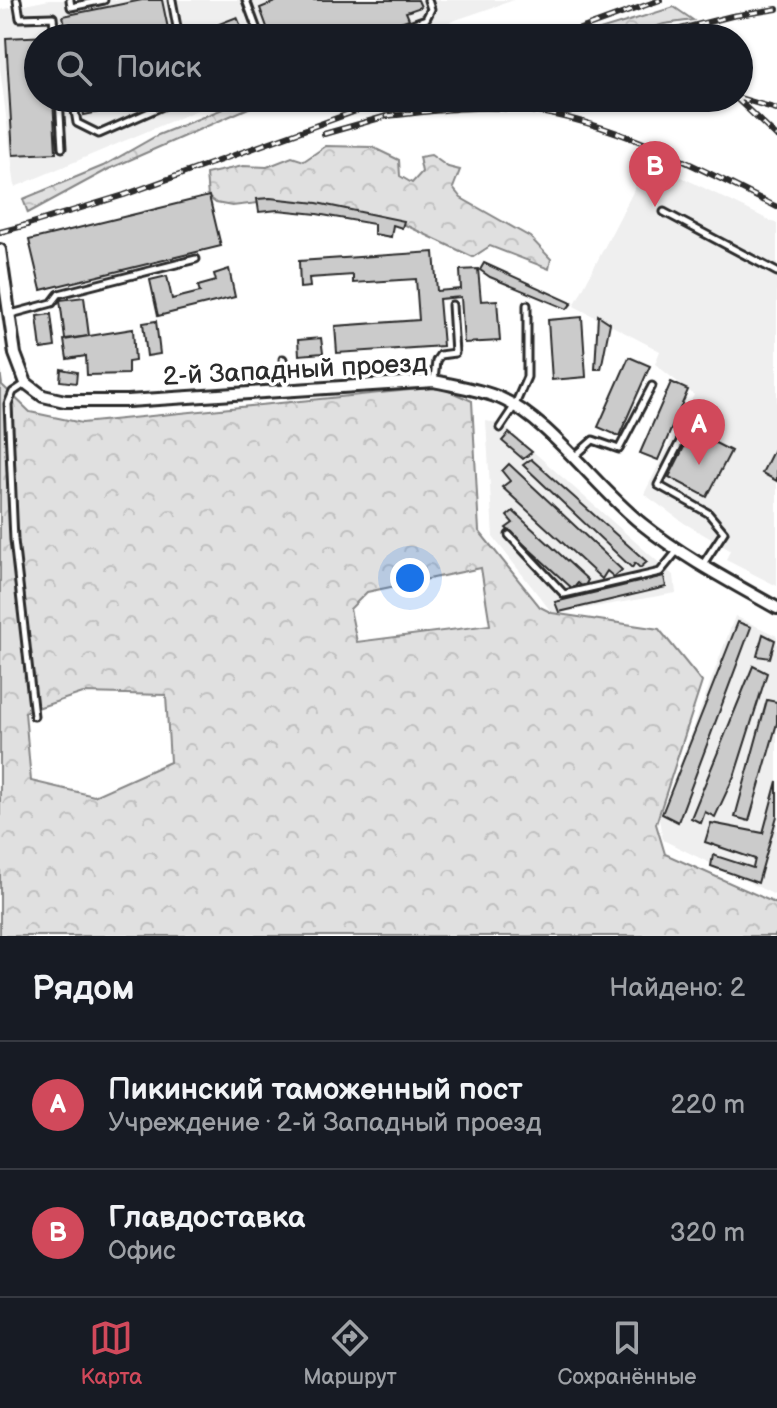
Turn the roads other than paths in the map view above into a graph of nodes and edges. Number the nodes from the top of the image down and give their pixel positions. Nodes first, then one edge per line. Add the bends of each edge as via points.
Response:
1 (17, 0) edge
2 (70, 0) edge
3 (104, 0) edge
4 (172, 0) edge
5 (246, 0) edge
6 (428, 0) edge
7 (54, 24) edge
8 (176, 24) edge
9 (255, 24) edge
10 (412, 24) edge
11 (60, 112) edge
12 (75, 112) edge
13 (149, 112) edge
14 (62, 148) dead end
15 (664, 212) dead end
16 (0, 250) edge
17 (196, 259) dead end
18 (777, 272) edge
19 (452, 305) dead end
20 (527, 305) dead end
21 (11, 314) junction
22 (283, 359) dead end
23 (434, 381) junction
24 (26, 383) junction
25 (652, 386) dead end
26 (287, 392) junction
27 (514, 407) junction
28 (692, 418) dead end
29 (500, 428) dead end
30 (573, 458) junction
31 (509, 535) dead end
32 (678, 550) junction
33 (702, 566) junction
34 (777, 608) edge
35 (34, 716) dead end

1 - 7 lane via 20,18 53,17
2 - 3 lane via 71,7
4 - 8 lane
5 - 9 lane
6 - 10 lane via 426,19
11 - 14 lane
12 - 13 lane via 77,123 99,134
15 - 18 lane
16 - 21 street
17 - 21 lane via 59,294 52,303
19 - 23 lane via 455,353 440,355
20 - 27 lane via 527,377
21 - 24 street via 15,354
22 - 26 lane
23 - 26 street, 2-й Западный проезд
23 - 27 street, 2-й Западный проезд
24 - 26 street, 2-й Западный проезд via 43,396 65,401
24 - 35 lane via 13,392 8,404 14,540
25 - 30 lane via 619,449 593,440
27 - 29 lane
27 - 30 street, 2-й Западный проезд
28 - 33 lane via 658,485 708,513 724,532
30 - 32 street, 2-й Западный проезд via 640,523
31 - 32 lane via 564,594 660,572
32 - 33 street, 2-й Западный проезд
33 - 34 street, 2-й Западный проезд

